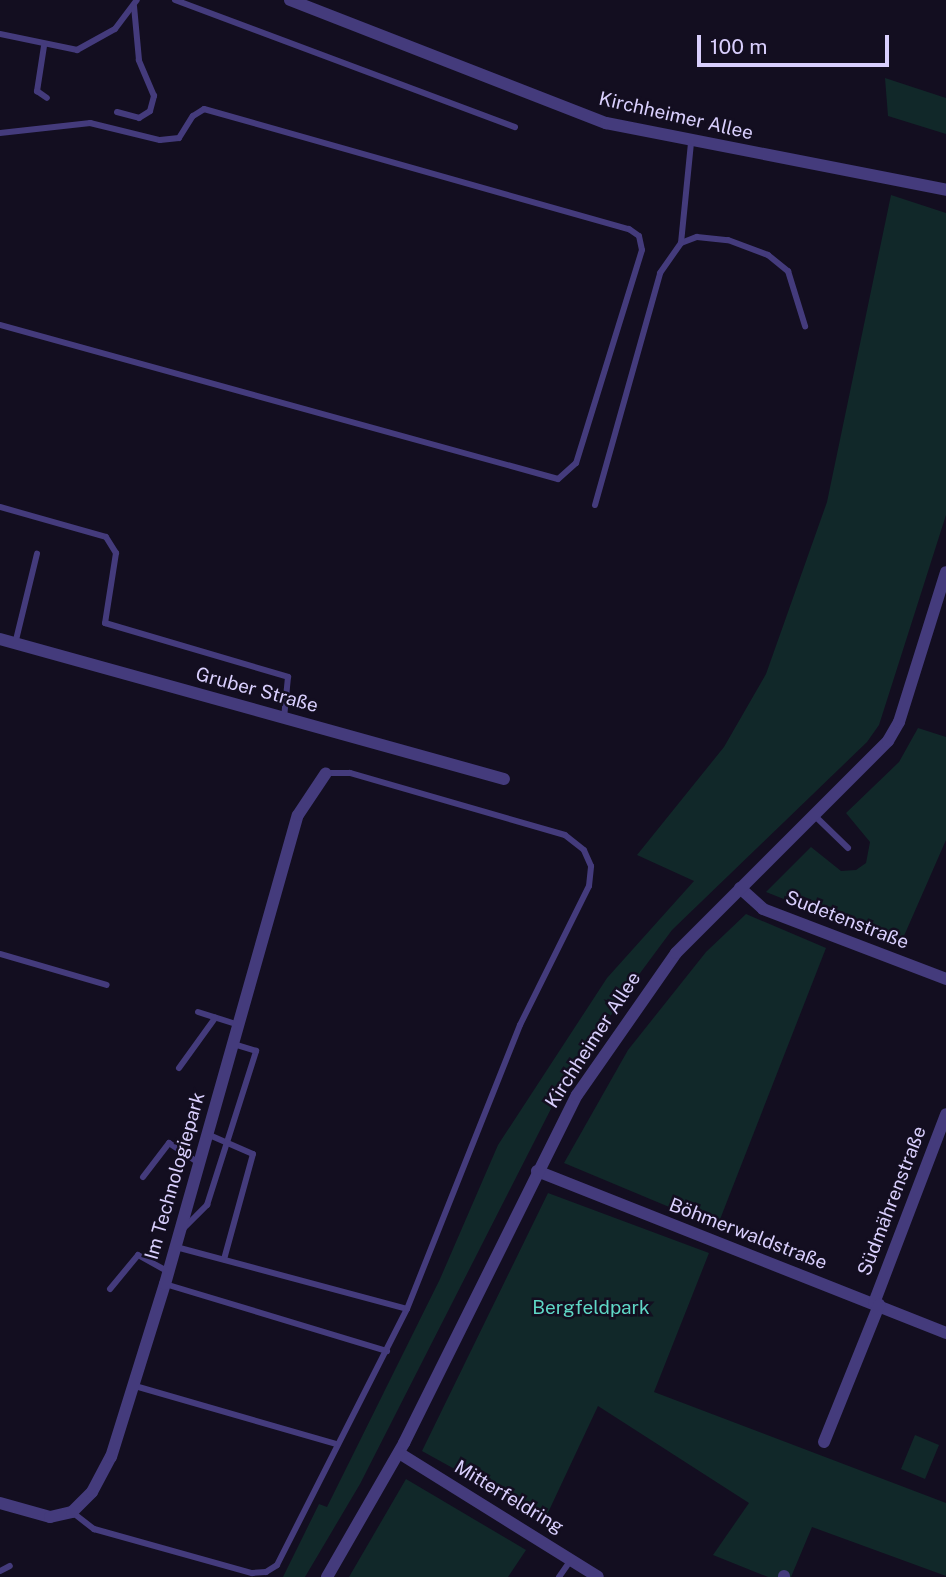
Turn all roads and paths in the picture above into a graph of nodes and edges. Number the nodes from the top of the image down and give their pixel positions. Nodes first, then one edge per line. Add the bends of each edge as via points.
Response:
1 (174, 0) edge
2 (290, 0) edge
3 (136, 3) edge
4 (0, 34) edge
5 (44, 46) junction
6 (47, 98) dead end
7 (117, 112) dead end
8 (515, 127) dead end
9 (0, 133) edge
10 (691, 142) junction
11 (946, 190) edge
12 (681, 243) junction
13 (0, 325) edge
14 (805, 326) dead end
15 (595, 505) dead end
16 (0, 507) edge
17 (37, 554) dead end
18 (945, 581) edge
19 (0, 639) edge
20 (15, 644) junction
21 (284, 718) junction
22 (326, 773) joint
23 (504, 779) dead end
24 (815, 816) junction
25 (848, 848) dead end
26 (740, 888) junction
27 (0, 954) edge
28 (946, 979) edge
29 (107, 985) dead end
30 (198, 1012) dead end
31 (215, 1018) junction
32 (239, 1025) junction
33 (233, 1044) junction
34 (179, 1068) dead end
35 (946, 1114) edge
36 (207, 1134) junction
37 (228, 1140) junction
38 (199, 1163) junction
39 (537, 1171) junction
40 (144, 1177) dead end
41 (179, 1233) junction
42 (176, 1247) junction
43 (224, 1259) junction
44 (167, 1278) junction
45 (110, 1289) dead end
46 (876, 1304) junction
47 (407, 1309) junction
48 (946, 1333) edge
49 (387, 1351) junction
50 (135, 1386) junction
51 (824, 1442) dead end
52 (337, 1444) junction
53 (399, 1454) junction
54 (0, 1503) edge
55 (72, 1512) junction
56 (572, 1558) junction
57 (10, 1566) dead end
58 (0, 1571) edge
59 (327, 1577) edge
60 (559, 1577) edge
61 (597, 1577) edge

1 - 8 lane
2 - 10 street, Kirchheimer Allee via 606,123
3 - 5 lane via 115,29 77,50
3 - 7 lane via 139,60 154,96 150,111 139,118
4 - 5 lane
5 - 6 lane via 37,91
9 - 13 lane via 90,123 160,140 179,138 192,116 204,109 629,229 639,236 642,250 576,463 558,479
10 - 11 street, Kirchheimer Allee
10 - 12 lane
12 - 14 lane via 696,237 728,240 768,255 788,271
12 - 15 lane via 660,273
16 - 21 lane via 106,537 116,553 105,623 290,678
17 - 20 lane
18 - 24 street, Kirchheimer Allee via 899,722 888,741
19 - 20 street, Gruber Straße
20 - 21 street, Gruber Straße
21 - 23 street, Gruber Straße
22 - 32 street, Im Technologiepark via 298,815
22 - 47 lane via 350,773 565,835 584,850 591,866 589,886 520,1025
24 - 25 lane
24 - 26 street, Kirchheimer Allee
26 - 28 street, Sudetenstraße via 763,909
26 - 39 street, Kirchheimer Allee via 646,990 577,1095
27 - 29 lane
30 - 31 lane
31 - 32 lane
31 - 34 lane
32 - 33 street, Im Technologiepark
33 - 36 street, Im Technologiepark
33 - 37 lane via 256,1051
35 - 46 street, Südmährenstraße
36 - 37 lane
36 - 38 street, Im Technologiepark
37 - 41 lane via 207,1205
37 - 43 lane via 253,1154
38 - 40 lane via 169,1143
38 - 41 street, Im Technologiepark
39 - 46 street, Böhmerwaldstraße
39 - 53 street, Kirchheimer Allee
41 - 42 street, Im Technologiepark
42 - 43 lane
42 - 44 street, Im Technologiepark
43 - 47 lane
44 - 45 lane via 138,1255
44 - 49 lane
44 - 50 street, Im Technologiepark
46 - 48 street, Böhmerwaldstraße
46 - 51 street, Südmährenstraße
47 - 49 lane
49 - 52 lane
50 - 52 lane
50 - 55 street, Im Technologiepark via 111,1457 92,1492
52 - 55 lane via 276,1565 266,1572 252,1573 94,1529
53 - 56 street, Mitterfeldring
53 - 59 street, Kirchheimer Allee
54 - 55 street via 50,1517
56 - 60 lane
56 - 61 street, Mitterfeldring
57 - 58 lane

